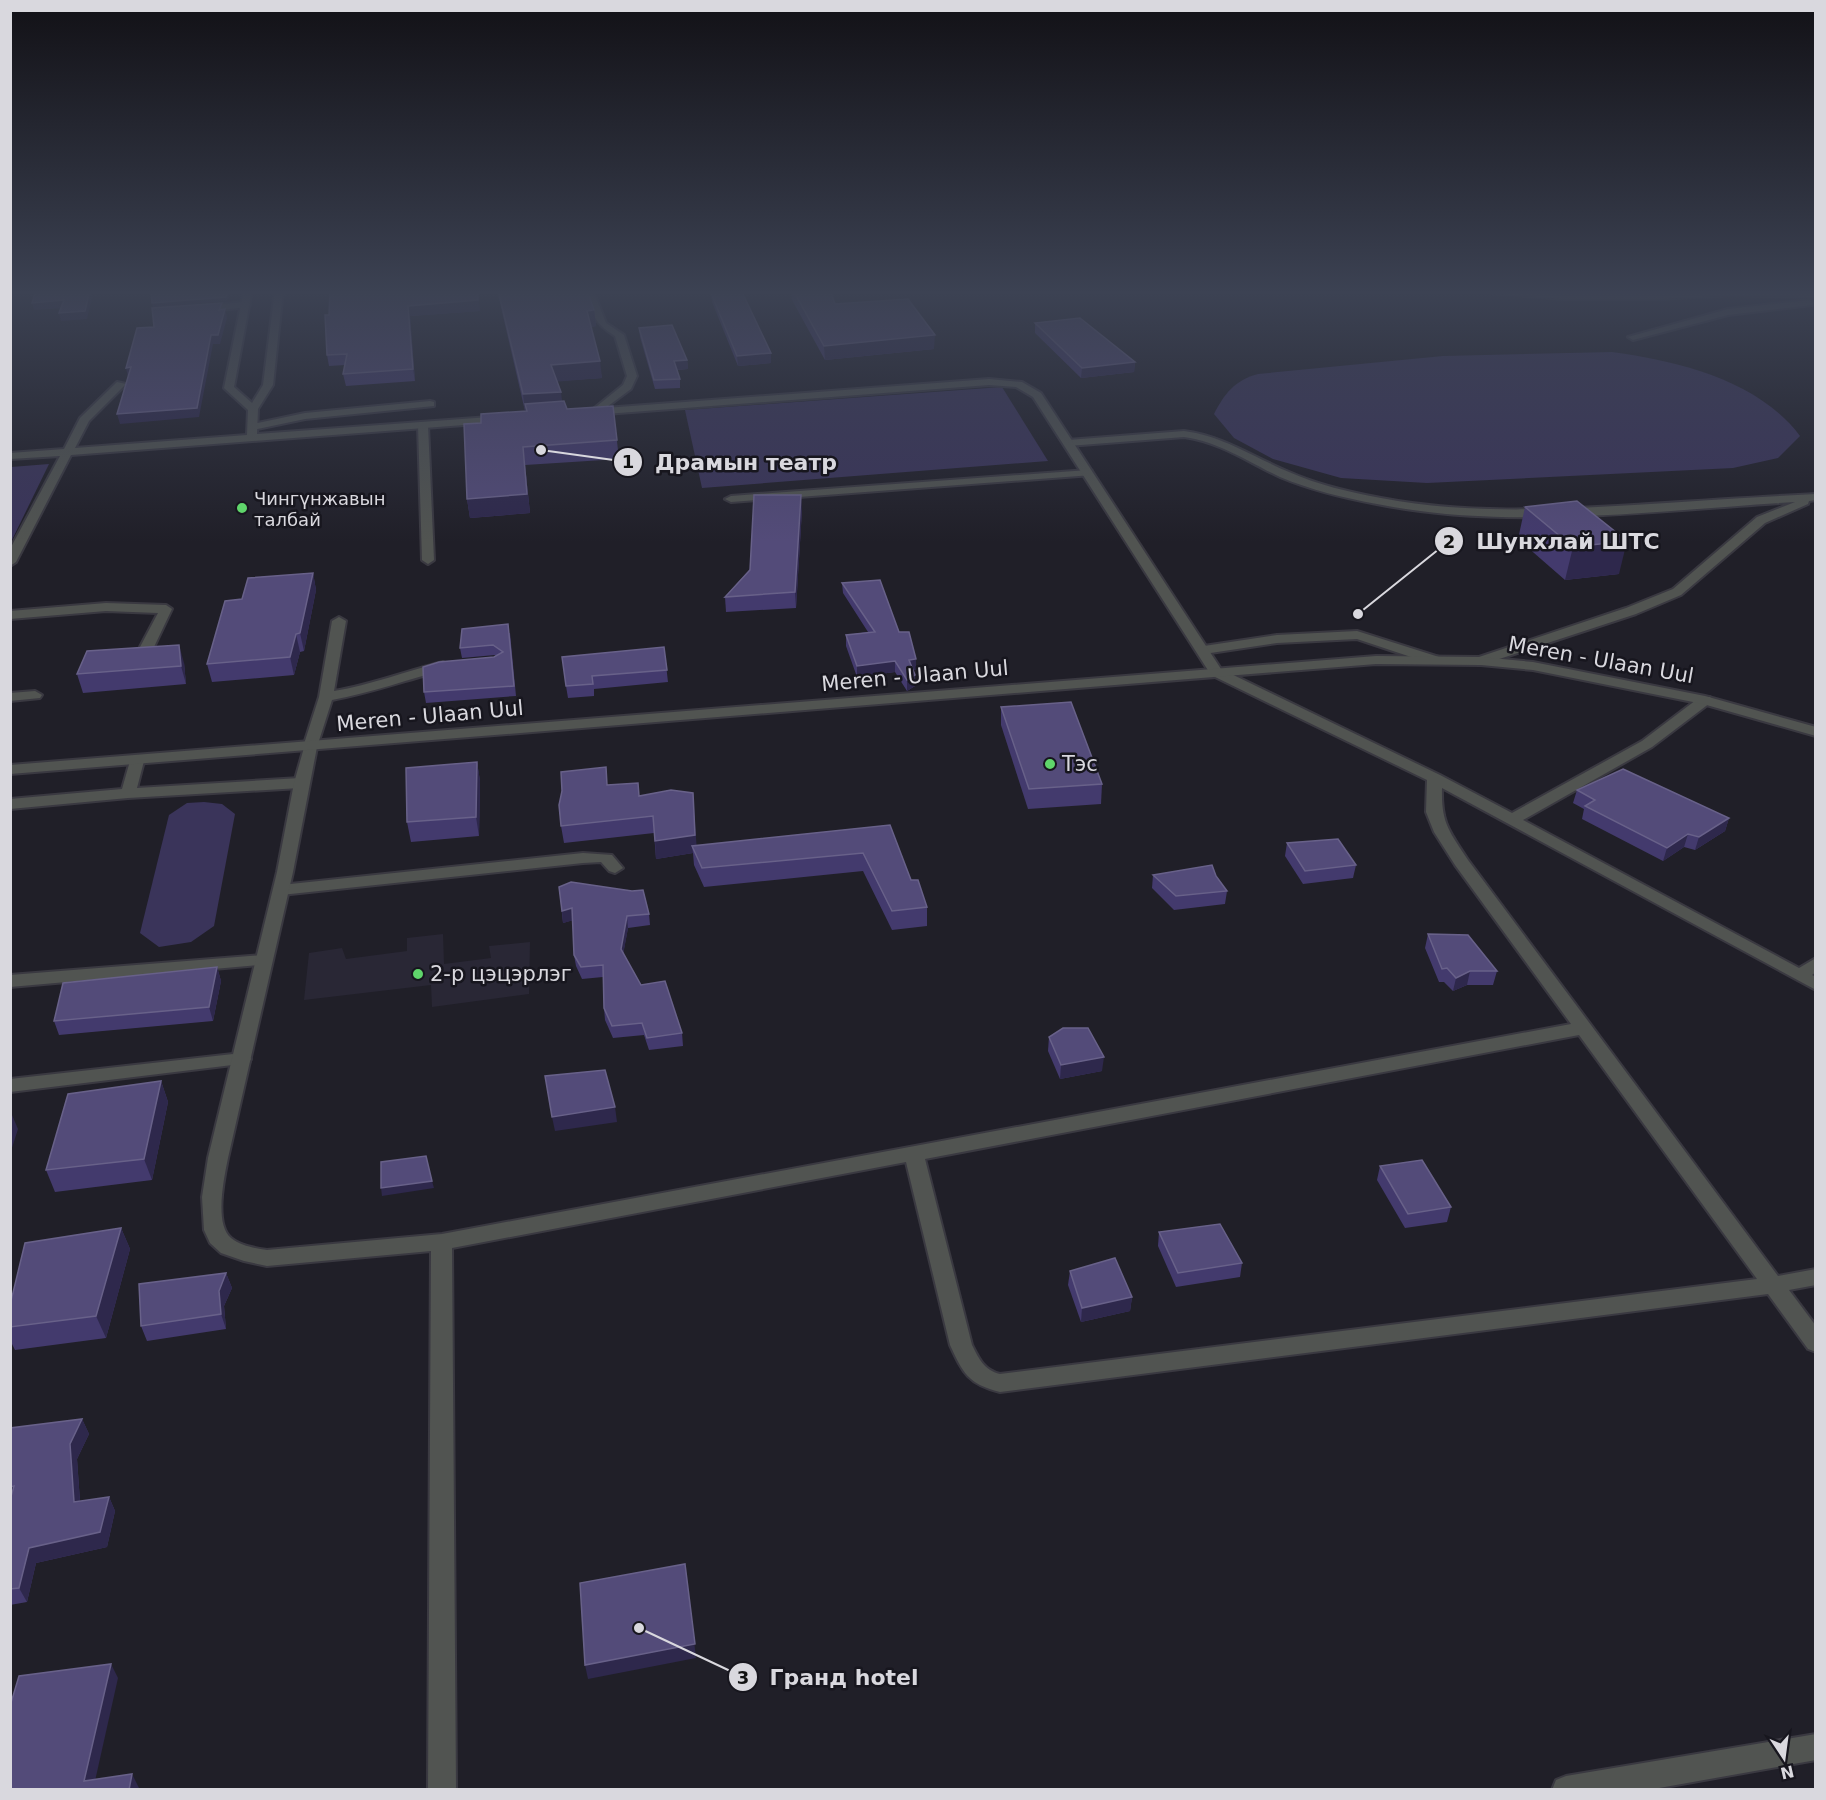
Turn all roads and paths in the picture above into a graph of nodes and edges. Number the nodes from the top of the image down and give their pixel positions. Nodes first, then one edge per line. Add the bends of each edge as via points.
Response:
1 (232, 374) edge
2 (269, 374) edge
3 (631, 374) edge
4 (121, 384) dead end
5 (430, 404) dead end
6 (253, 409) junction
7 (516, 418) edge
8 (423, 425) junction
9 (252, 433) junction
10 (1068, 443) junction
11 (66, 452) junction
12 (10, 456) edge
13 (1088, 473) junction
14 (1815, 497) edge
15 (731, 499) dead end
16 (15, 546) edge
17 (428, 561) dead end
18 (10, 562) edge
19 (10, 615) edge
20 (339, 621) dead end
21 (147, 647) edge
22 (1204, 650) junction
23 (1434, 660) junction
24 (1481, 662) junction
25 (462, 664) edge
26 (1216, 672) junction
27 (35, 695) dead end
28 (10, 697) edge
29 (326, 697) junction
30 (1705, 700) junction
31 (1815, 732) edge
32 (310, 747) junction
33 (137, 760) junction
34 (10, 770) edge
35 (1435, 778) junction
36 (300, 783) junction
37 (128, 793) junction
38 (10, 804) edge
39 (1511, 820) junction
40 (615, 868) dead end
41 (281, 890) junction
42 (263, 960) junction
43 (1815, 963) edge
44 (10, 981) edge
45 (1808, 981) edge
46 (1584, 1028) junction
47 (242, 1059) junction
48 (10, 1086) edge
49 (914, 1154) junction
50 (442, 1242) junction
51 (1815, 1277) edge
52 (1773, 1285) junction
53 (1815, 1342) edge
54 (1815, 1747) edge
55 (442, 1790) edge
56 (1566, 1790) edge

1 - 6 street via 229,388
2 - 6 street via 268,385
3 - 10 street via 627,387 591,413 989,382 1018,384 1037,395
4 - 11 street via 84,420
5 - 9 street via 305,416
6 - 9 street
7 - 8 street
8 - 9 street
8 - 17 street
9 - 11 street
10 - 13 street
10 - 14 street via 1202,435 1284,475 1312,484 1413,507 1475,514 1550,514
11 - 12 street
11 - 16 street
13 - 15 street
13 - 22 street
14 - 24 street via 1761,520 1677,592
16 - 18 street
19 - 21 street via 106,607 166,609
20 - 29 street
22 - 23 street via 1277,639 1357,635
22 - 26 street
23 - 24 street, Meren - Ulaan Uul
23 - 26 street, Meren - Ulaan Uul via 1376,660
24 - 30 street, Meren - Ulaan Uul via 1533,666
25 - 29 street via 439,666
26 - 32 street, Meren - Ulaan Uul
26 - 35 street
27 - 28 street
29 - 32 street
30 - 31 street, Meren - Ulaan Uul
30 - 39 street via 1647,744
32 - 33 street, Meren - Ulaan Uul
32 - 36 street
33 - 34 street, Meren - Ulaan Uul
33 - 37 street
35 - 39 street
35 - 46 street via 1434,812 1442,832
36 - 37 street
36 - 41 street via 299,807
37 - 38 street
39 - 45 street
40 - 41 street via 607,857 583,858
41 - 42 street
42 - 44 street
42 - 47 street
43 - 45 street
46 - 49 street
46 - 52 street
47 - 48 street
47 - 50 street via 211,1202 214,1231 223,1244 267,1258
49 - 50 street
49 - 52 street via 961,1346 974,1371 984,1380 1000,1383
50 - 55 street
51 - 52 street
52 - 53 street
54 - 56 street

